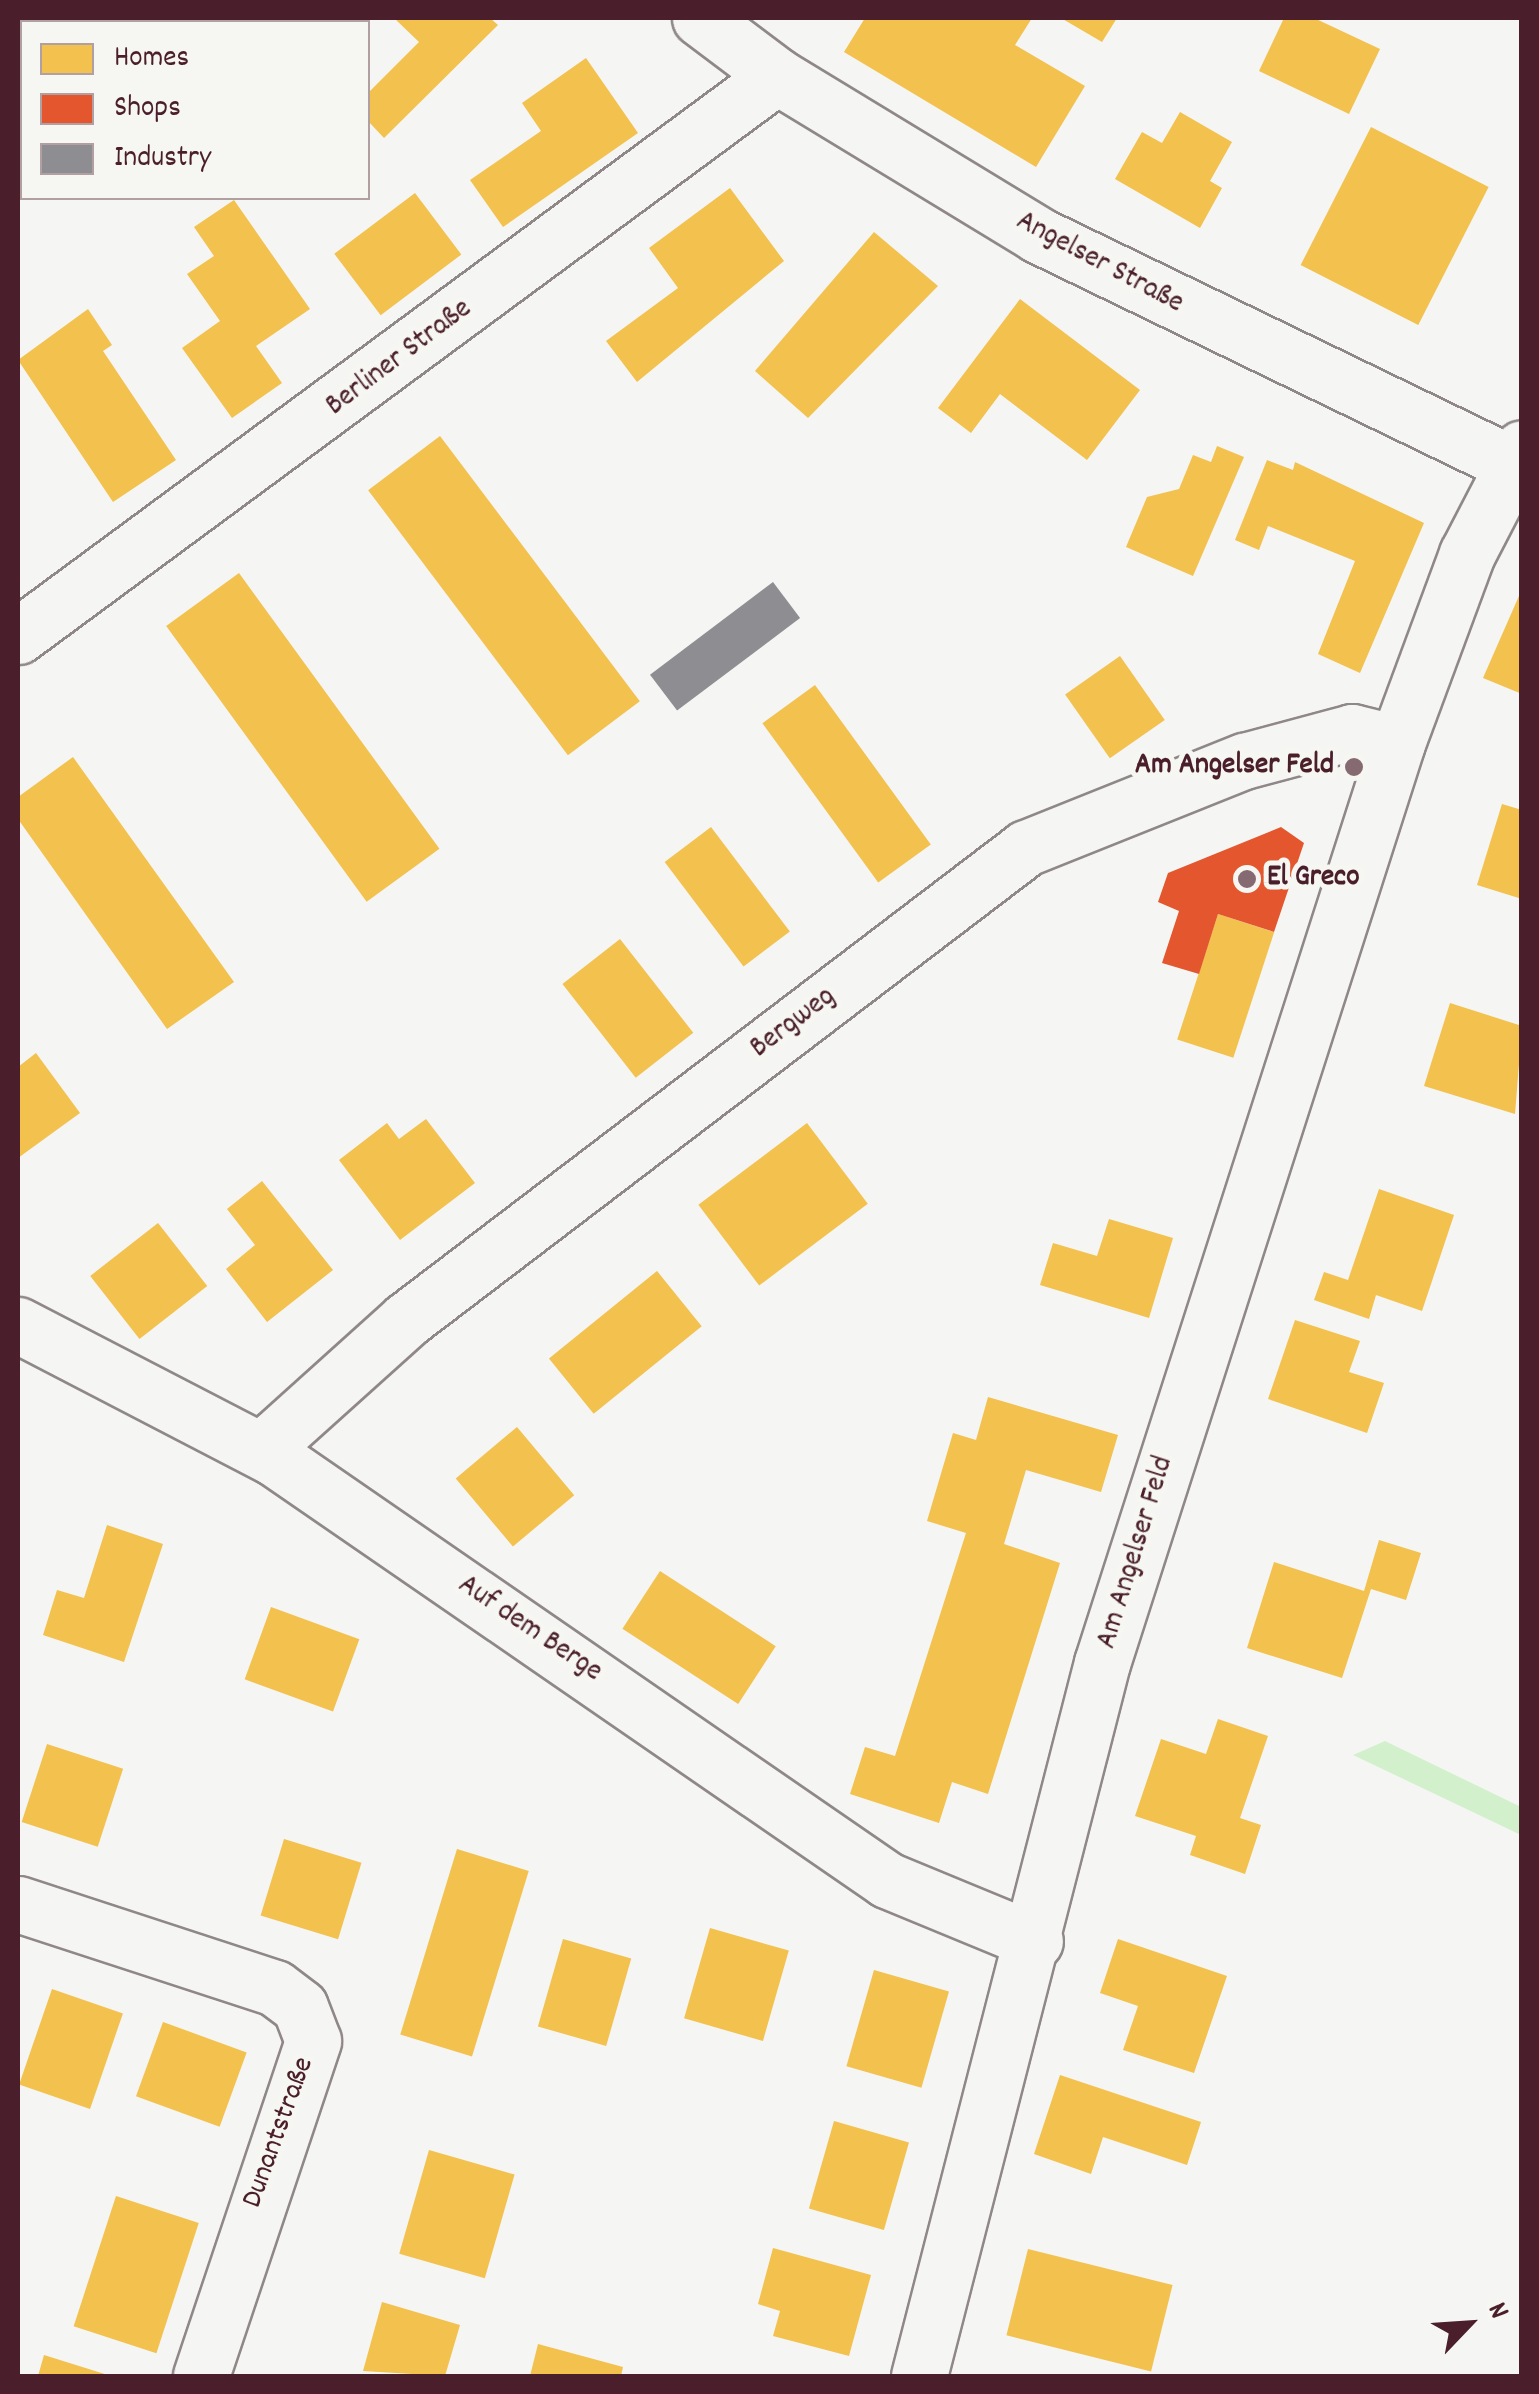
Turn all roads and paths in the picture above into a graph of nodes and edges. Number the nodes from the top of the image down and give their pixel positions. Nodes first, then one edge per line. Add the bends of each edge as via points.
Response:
1 (700, 18) edge
2 (777, 76) junction
3 (1519, 461) edge
4 (18, 636) edge
5 (1397, 743) junction
6 (18, 1325) edge
7 (273, 1457) junction
8 (18, 1904) edge
9 (1035, 1941) junction
10 (202, 2376) edge
11 (919, 2376) edge

1 - 2 street, Angelser Straße
2 - 3 street, Angelser Straße via 1038,234
2 - 4 street, Berliner Straße
3 - 5 street, Am Angelser Feld via 1468,554
5 - 7 street, Bergweg via 1352,732 1244,761 1026,848 406,1320 274,1439
5 - 9 street, Am Angelser Feld via 1102,1663
6 - 7 street, Auf dem Berge
7 - 9 street, Auf dem Berge via 888,1880
8 - 10 street, Dunantstraße via 275,1988 300,2008 314,2041
9 - 11 street, Am Angelser Feld

